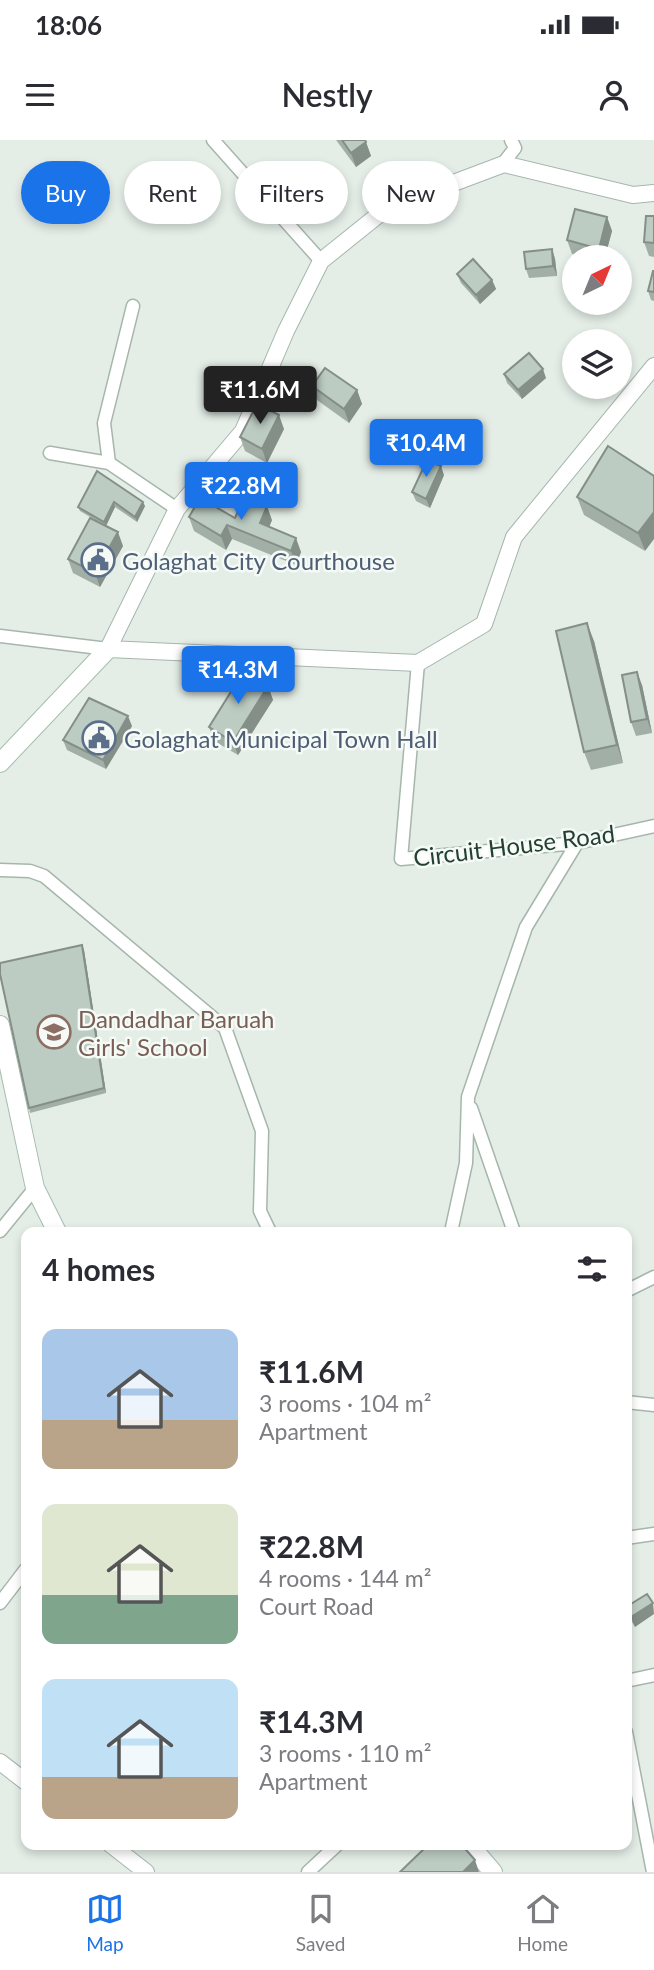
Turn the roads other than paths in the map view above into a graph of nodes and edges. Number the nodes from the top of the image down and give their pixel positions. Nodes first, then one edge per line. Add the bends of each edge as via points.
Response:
1 (213, 140) edge
2 (511, 140) edge
3 (502, 165) junction
4 (654, 193) edge
5 (321, 261) junction
6 (133, 306) dead end
7 (654, 366) edge
8 (50, 453) dead end
9 (109, 463) junction
10 (177, 509) junction
11 (0, 636) edge
12 (108, 649) junction
13 (418, 663) junction
14 (0, 763) edge
15 (654, 826) edge
16 (576, 843) junction
17 (0, 870) edge
18 (0, 1025) edge
19 (468, 1097) junction
20 (35, 1188) junction
21 (54, 1227) edge
22 (268, 1227) edge
23 (452, 1227) edge
24 (512, 1227) edge
25 (0, 1231) edge
26 (654, 1277) edge
27 (632, 1288) edge
28 (632, 1403) edge
29 (654, 1405) edge
30 (654, 1534) edge
31 (632, 1537) edge
32 (21, 1576) edge
33 (0, 1603) edge
34 (654, 1675) edge
35 (632, 1680) edge
36 (0, 1762) edge
37 (632, 1763) edge
38 (21, 1778) edge
39 (118, 1850) edge
40 (332, 1850) edge
41 (474, 1850) edge
42 (146, 1872) edge
43 (308, 1872) edge
44 (493, 1872) edge
45 (653, 1872) edge

1 - 5 street
2 - 3 street via 515,148
3 - 4 street via 633,195
3 - 5 street via 387,208
5 - 10 street via 243,431
6 - 9 street via 104,423
7 - 13 street via 514,537 484,624
8 - 9 street
9 - 10 street
10 - 12 street
11 - 12 street
12 - 13 street
12 - 14 main road
13 - 16 street, Circuit House Road via 401,859
15 - 16 street, Circuit House Road
16 - 19 street via 526,927
17 - 22 street via 44,876 225,1028 262,1131 260,1211
18 - 20 main road
19 - 23 street via 466,1163
19 - 24 street
20 - 21 main road
20 - 25 street
26 - 27 street
28 - 29 street
30 - 31 street
32 - 33 street
34 - 35 street
36 - 38 street
37 - 45 street
39 - 42 street
40 - 43 street
41 - 44 main road

